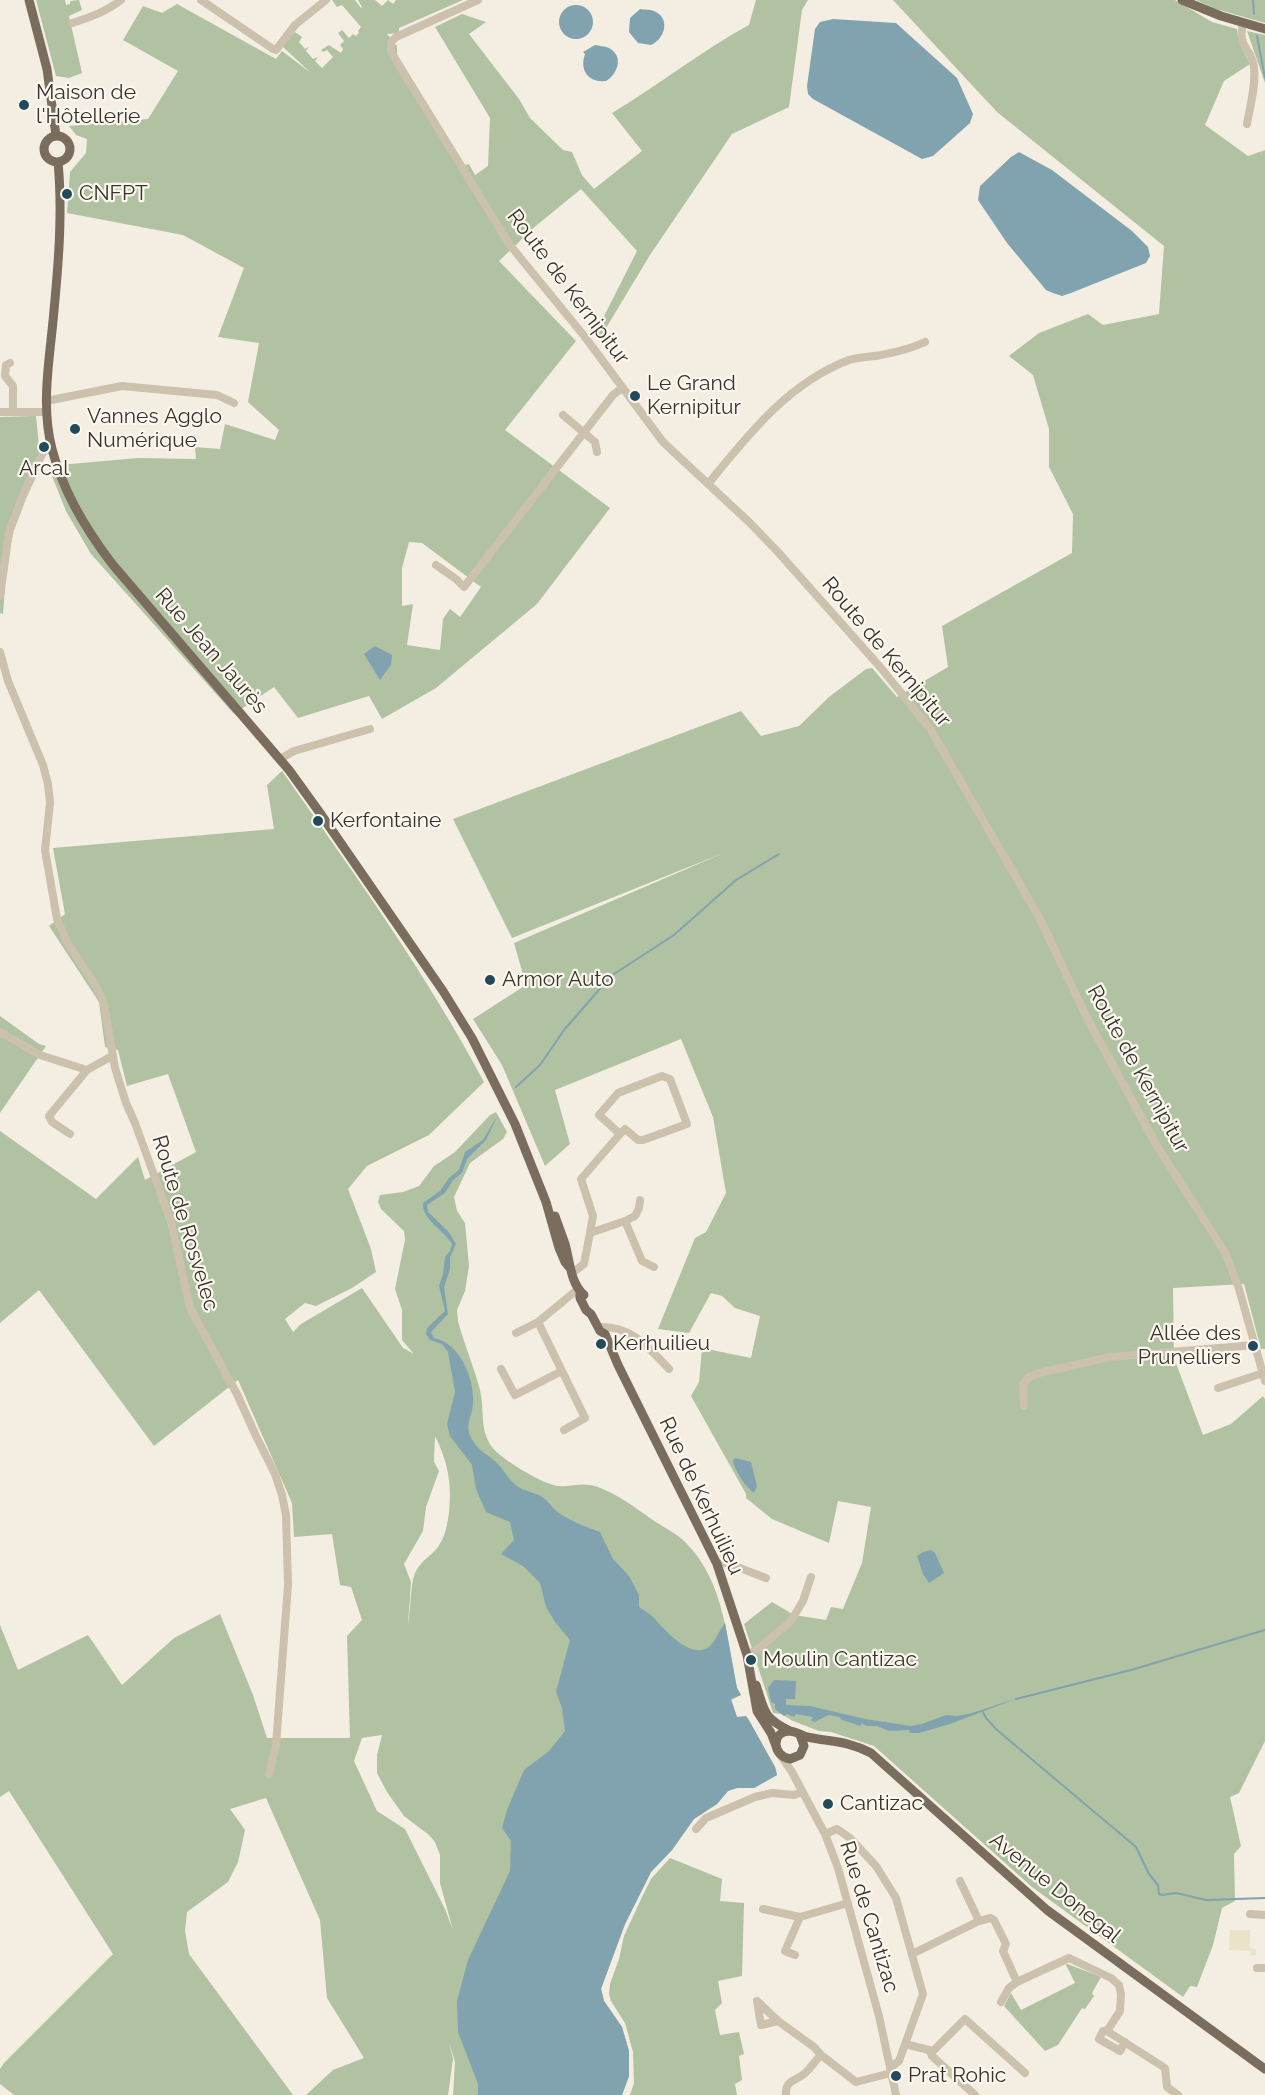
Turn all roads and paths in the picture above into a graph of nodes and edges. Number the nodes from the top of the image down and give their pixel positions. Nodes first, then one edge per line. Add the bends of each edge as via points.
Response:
1 (29, 0) edge
2 (121, 0) edge
3 (201, 0) edge
4 (326, 0) edge
5 (478, 0) edge
6 (1182, 0) edge
7 (72, 22) dead end
8 (1243, 23) junction
9 (1265, 29) edge
10 (1247, 124) dead end
11 (56, 136) junction
12 (58, 162) junction
13 (925, 342) dead end
14 (10, 363) dead end
15 (622, 388) junction
16 (234, 403) dead end
17 (47, 406) junction
18 (0, 412) edge
19 (13, 412) junction
20 (563, 416) dead end
21 (585, 432) junction
22 (51, 448) junction
23 (597, 453) dead end
24 (708, 484) junction
25 (436, 565) dead end
26 (0, 596) edge
27 (0, 652) edge
28 (370, 729) dead end
29 (280, 759) junction
30 (0, 1032) edge
31 (112, 1056) junction
32 (87, 1070) junction
33 (70, 1134) dead end
34 (620, 1134) junction
35 (640, 1200) dead end
36 (625, 1221) junction
37 (590, 1233) junction
38 (654, 1267) dead end
39 (571, 1270) junction
40 (579, 1291) junction
41 (538, 1322) junction
42 (599, 1329) junction
43 (516, 1333) dead end
44 (1255, 1345) junction
45 (501, 1369) dead end
46 (669, 1369) dead end
47 (562, 1371) junction
48 (1264, 1377) edge
49 (1218, 1388) dead end
50 (1024, 1406) dead end
51 (564, 1430) dead end
52 (717, 1564) junction
53 (811, 1577) dead end
54 (766, 1578) dead end
55 (747, 1655) junction
56 (753, 1680) junction
57 (790, 1731) junction
58 (800, 1735) junction
59 (824, 1740) junction
60 (776, 1746) junction
61 (801, 1753) junction
62 (780, 1755) junction
63 (269, 1774) dead end
64 (795, 1778) junction
65 (802, 1792) junction
66 (696, 1829) dead end
67 (825, 1834) junction
68 (960, 1881) dead end
69 (848, 1903) junction
70 (763, 1909) dead end
71 (1250, 1914) dead end
72 (1265, 1915) edge
73 (800, 1917) junction
74 (980, 1921) junction
75 (912, 1954) junction
76 (795, 1955) dead end
77 (1017, 1982) junction
78 (1001, 2002) dead end
79 (778, 2021) dead end
80 (1107, 2031) junction
81 (1125, 2042) junction
82 (905, 2044) junction
83 (930, 2052) junction
84 (821, 2055) junction
85 (1265, 2069) edge
86 (891, 2070) junction
87 (1025, 2073) dead end
88 (977, 2094) edge
89 (786, 2095) edge
90 (896, 2095) edge
91 (1178, 2095) edge

1 - 11 main road via 47,69
2 - 7 street via 92,17
3 - 4 street via 273,49
5 - 15 street, Route de Kernipitur via 396,38 391,42 391,52 509,244
6 - 8 main road
8 - 9 main road
8 - 10 street via 1242,42 1251,56 1254,75
11 - 12 main road via 49,139 44,149 47,157
11 - 12 main road via 64,138 70,148 66,159
12 - 17 main road, Rue Jean Jaurès via 59,244
13 - 24 street via 910,349 851,359 822,372 771,412
14 - 19 street via 6,365 5,376 13,386
15 - 21 street
15 - 24 street, Route de Kernipitur via 663,442
16 - 17 street via 217,395 122,386
17 - 19 street
17 - 22 main road, Rue Jean Jaurès
18 - 19 street
20 - 21 street
21 - 23 street via 595,442
21 - 25 street via 464,587
22 - 26 street via 43,452 11,525
22 - 29 main road, Rue Jean Jaurès via 72,502 99,548
24 - 44 street, Route de Kernipitur via 785,559 931,730 1040,919 1088,1020 1157,1146 1227,1254
27 - 31 street, Route de Rosvelec via 48,784 45,850 57,919 68,944 98,989
28 - 29 street via 294,751
29 - 39 main road, Rue Jean Jaurès via 472,1038 510,1112 546,1202 556,1241
30 - 32 street via 40,1055
31 - 32 street
31 - 63 street, Route de Rosvelec via 171,1222 190,1308 237,1394 282,1495 288,1585 276,1745
32 - 33 street via 49,1116
34 - 34 street via 625,1129 643,1140 687,1124 670,1079 662,1076 618,1093 599,1115
34 - 37 street via 582,1179 593,1216
35 - 36 street via 635,1216
36 - 37 street
36 - 38 street via 642,1261
37 - 39 street via 584,1264
39 - 40 main road
40 - 41 street
40 - 42 main road, Rue de Kerhuilieu
41 - 43 street
41 - 47 street
42 - 46 street via 611,1326 642,1340
42 - 52 main road, Rue de Kerhuilieu
44 - 48 street, Route de Kernipitur
44 - 50 street via 1110,1358 1039,1373 1023,1385
45 - 47 street via 515,1395
47 - 51 street via 585,1418
48 - 49 street
52 - 54 street via 727,1563
52 - 55 main road, Rue de Kerhuilieu
53 - 55 street via 791,1621
55 - 56 main road, Rue de Kerhuilieu
56 - 57 main road, Rue de Kerhuilieu via 768,1717
56 - 60 main road, Rue de Kerhuilieu via 757,1711
57 - 58 main road
57 - 60 main road via 781,1734
58 - 59 main road, Avenue Donegal
58 - 61 main road via 804,1746
59 - 61 main road
59 - 85 main road, Avenue Donegal via 857,1746 871,1754 1047,1910
60 - 62 main road
61 - 62 main road via 790,1759
61 - 64 street
62 - 64 street, Rue de Cantizac
64 - 65 street, Rue de Cantizac
65 - 66 street via 755,1797 706,1818
65 - 67 street, Rue de Cantizac
67 - 69 street, Rue de Cantizac
67 - 75 street via 837,1829 844,1833 876,1866 896,1898
68 - 74 street
69 - 73 street
69 - 86 street, Rue de Cantizac
70 - 73 street
71 - 72 street
73 - 76 street via 784,1951
74 - 75 street
74 - 77 street via 987,1917 994,1920
75 - 82 street via 923,1994
77 - 78 street
77 - 80 street via 1069,1958 1111,1978 1119,1985 1120,2011
79 - 84 street
80 - 81 street
80 - 81 street via 1099,2039 1120,2052
81 - 91 street via 1165,2068 1167,2087
82 - 83 street
82 - 86 street
83 - 87 street via 965,2019
83 - 88 street
84 - 86 street via 856,2082
84 - 89 street via 802,2076 790,2081
86 - 90 street, Rue de Cantizac

